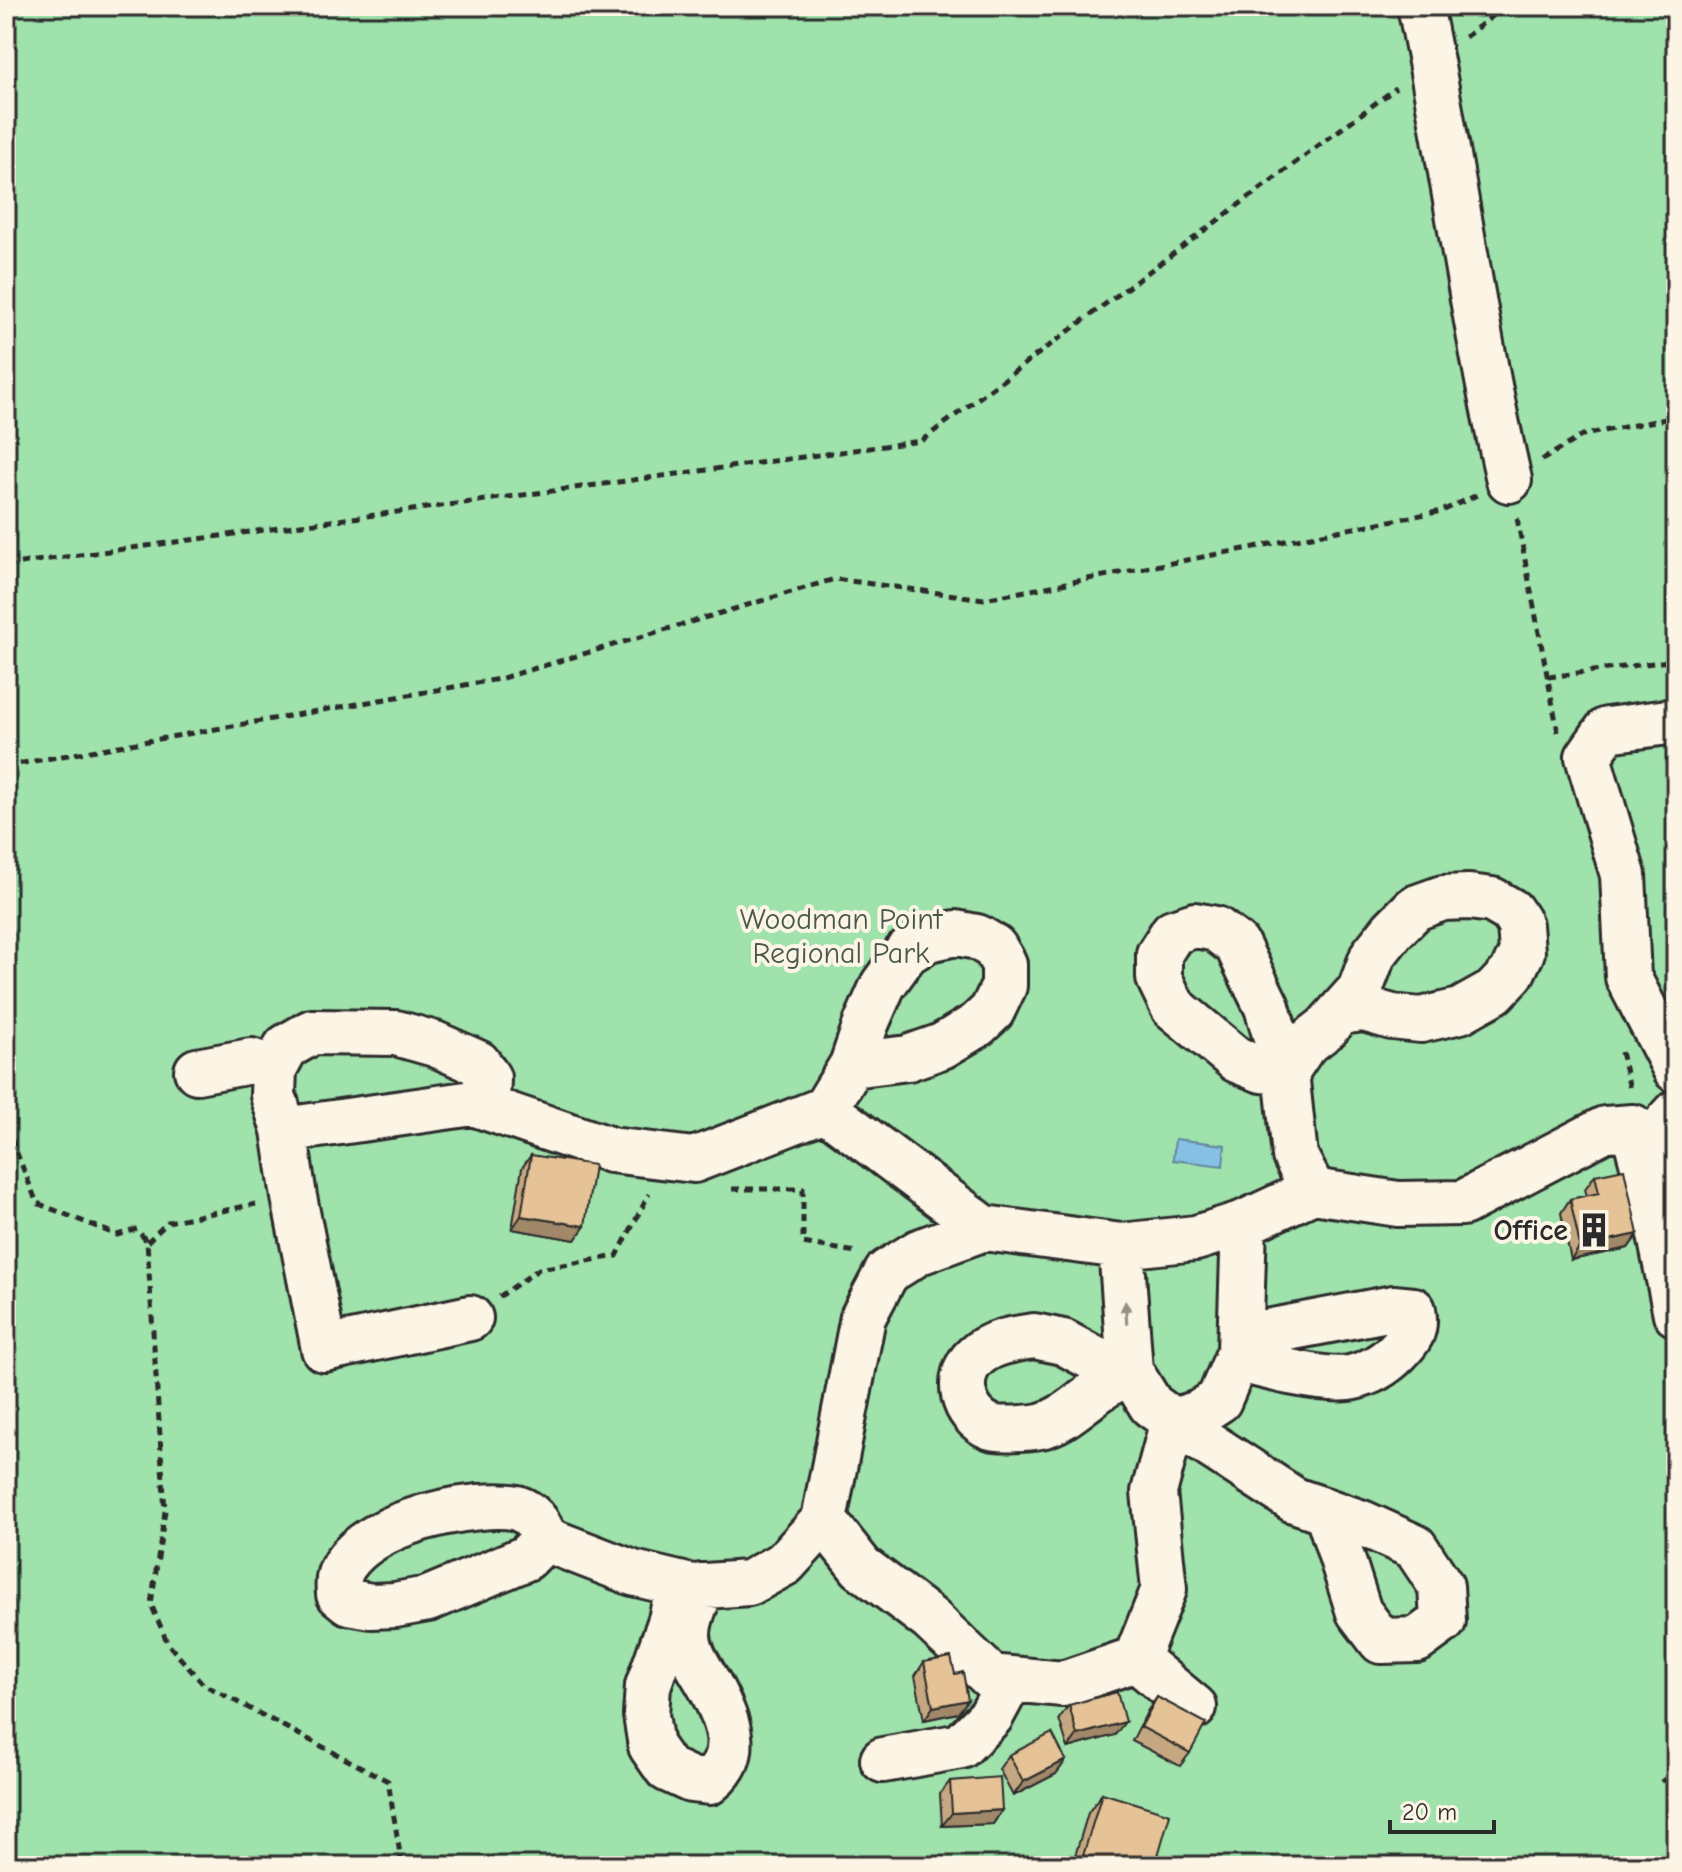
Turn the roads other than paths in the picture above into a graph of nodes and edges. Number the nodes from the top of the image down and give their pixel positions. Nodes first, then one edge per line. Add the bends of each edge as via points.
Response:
1 (1420, 6) edge
2 (1509, 480) road end
3 (1676, 721) edge
4 (1340, 1012) dead end
5 (852, 1065) dead end
6 (274, 1069) junction
7 (197, 1071) dead end
8 (1674, 1092) edge
9 (487, 1107) junction
10 (825, 1109) junction
11 (1633, 1127) junction
12 (284, 1130) junction
13 (1313, 1191) junction
14 (1655, 1210) junction
15 (1244, 1223) junction
16 (984, 1228) junction
17 (1121, 1246) junction
18 (1676, 1314) edge
19 (470, 1318) road end
20 (1173, 1421) junction
21 (1327, 1511) dead end
22 (824, 1520) junction
23 (545, 1539) dead end
24 (1136, 1659) junction
25 (1011, 1679) junction
26 (1194, 1707) dead end
27 (883, 1760) dead end

1 - 2 lane
3 - 8 lane via 1607,730 1588,757 1623,875 1628,977
4 - 13 lane via 1304,1045 1286,1072 1295,1156
5 - 10 lane
6 - 7 lane via 251,1061
6 - 9 lane via 286,1047 312,1032 396,1033 478,1063 488,1078
6 - 12 lane via 273,1095
8 - 11 lane via 1637,1109
8 - 14 lane via 1655,1136
9 - 10 lane via 611,1150 694,1160
9 - 12 lane via 473,1103
10 - 16 lane
11 - 13 lane via 1605,1129 1463,1203 1398,1204
11 - 14 lane
12 - 19 lane via 324,1349
13 - 15 lane
14 - 18 lane
15 - 17 lane via 1196,1238
15 - 20 lane via 1239,1348 1219,1400
16 - 17 lane
16 - 22 lane via 919,1252 887,1272 863,1317
20 -> 17 lane via 1151,1405 1130,1371
20 - 21 lane via 1294,1500
20 - 24 lane via 1154,1492 1164,1589
22 - 23 lane via 785,1563 749,1583 690,1585 633,1573
22 - 25 lane via 861,1567 930,1619 991,1677
24 - 25 lane via 1063,1684
24 - 26 lane
25 - 27 lane via 991,1716 961,1746

